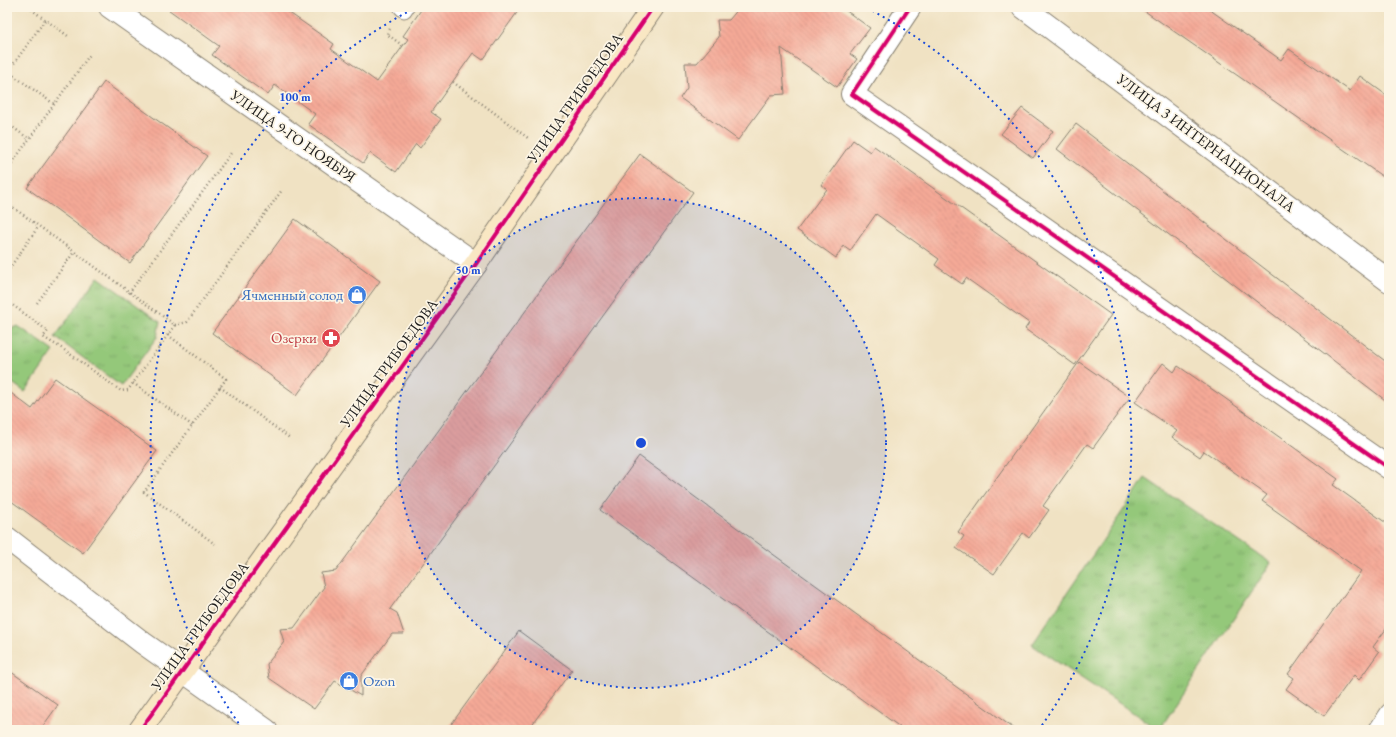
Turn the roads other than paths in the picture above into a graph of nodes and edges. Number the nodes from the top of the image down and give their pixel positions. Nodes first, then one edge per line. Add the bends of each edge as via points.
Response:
1 (110, 7) edge
2 (401, 7) edge
3 (406, 7) edge
4 (653, 7) edge
5 (910, 7) edge
6 (1023, 7) edge
7 (476, 264) junction
8 (1389, 280) edge
9 (1389, 468) edge
10 (7, 538) edge
11 (183, 671) junction
12 (1389, 711) edge
13 (140, 730) edge
14 (266, 730) edge
15 (1376, 730) edge

1 - 7 street, УЛИЦА 9-ГО НОЯБРЯ
2 - 3 lane via 404,10
4 - 7 street, УЛИЦА ГРИБОЕДОВА
5 - 9 street via 852,94
6 - 8 street, УЛИЦА 3 ИНТЕРНАЦИОНАЛА
7 - 11 street, УЛИЦА ГРИБОЕДОВА
10 - 11 street
11 - 13 street, УЛИЦА ГРИБОЕДОВА
11 - 14 street
12 - 15 lane

